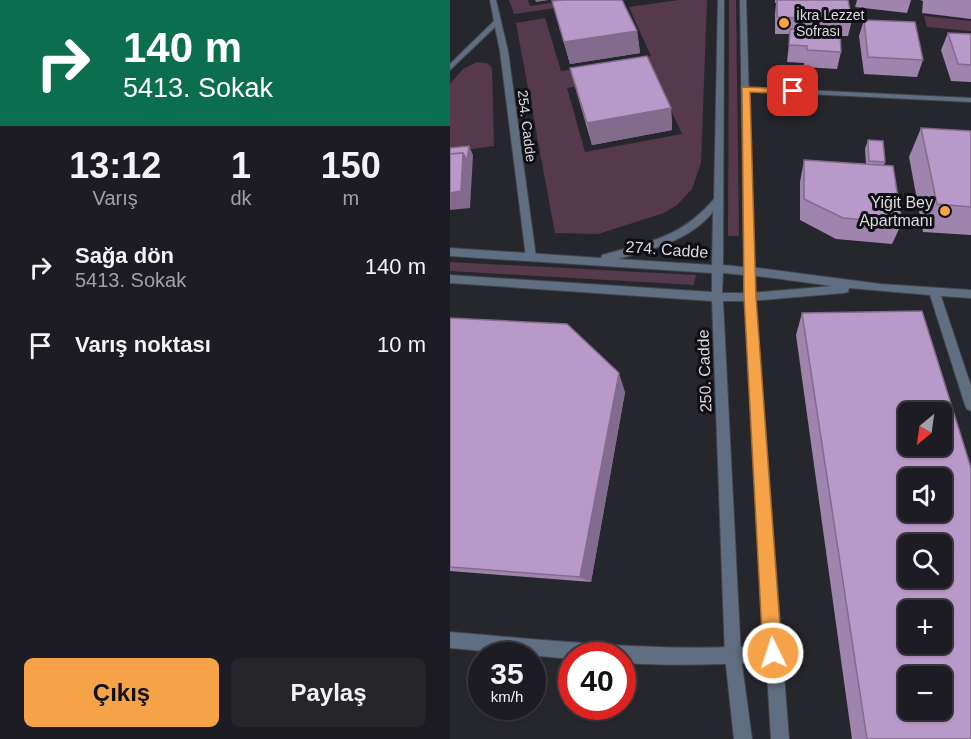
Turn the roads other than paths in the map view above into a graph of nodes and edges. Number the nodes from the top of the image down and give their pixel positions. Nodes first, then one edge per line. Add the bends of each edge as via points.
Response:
1 (493, 0) edge
2 (721, 0) edge
3 (743, 0) edge
4 (498, 21) junction
5 (450, 68) edge
6 (745, 89) junction
7 (971, 100) edge
8 (719, 199) junction
9 (450, 252) edge
10 (531, 257) junction
11 (590, 261) junction
12 (718, 269) junction
13 (750, 270) junction
14 (450, 279) edge
15 (881, 288) junction
16 (934, 291) junction
17 (971, 294) edge
18 (717, 297) junction
19 (750, 297) junction
20 (971, 405) edge
21 (450, 640) edge
22 (773, 653) junction
23 (733, 657) junction
24 (743, 739) edge
25 (780, 739) edge

1 - 4 street, 254. Cadde
2 - 8 street, 250. Cadde
3 - 6 street
4 - 5 street
4 - 10 street, 254. Cadde
6 - 7 street
6 - 13 street
8 - 11 street via 704,217 681,232 645,247
8 - 12 street, 250. Cadde
9 - 10 street, 274. Cadde
10 - 11 street, 274. Cadde
11 - 12 street, 274. Cadde
12 - 13 street, 274. Cadde
12 - 18 street, 250. Cadde
13 - 15 street, 274. Cadde
13 - 19 street
14 - 18 street, 274. Cadde
15 - 16 street, 274. Cadde
15 - 19 street, 274. Cadde via 808,290
16 - 17 street, 274. Cadde
16 - 20 street
18 - 19 street, 274. Cadde
18 - 23 street, 250. Cadde
19 - 22 street
21 - 23 street via 678,658
22 - 23 street
22 - 25 street
23 - 24 street, 250. Cadde

